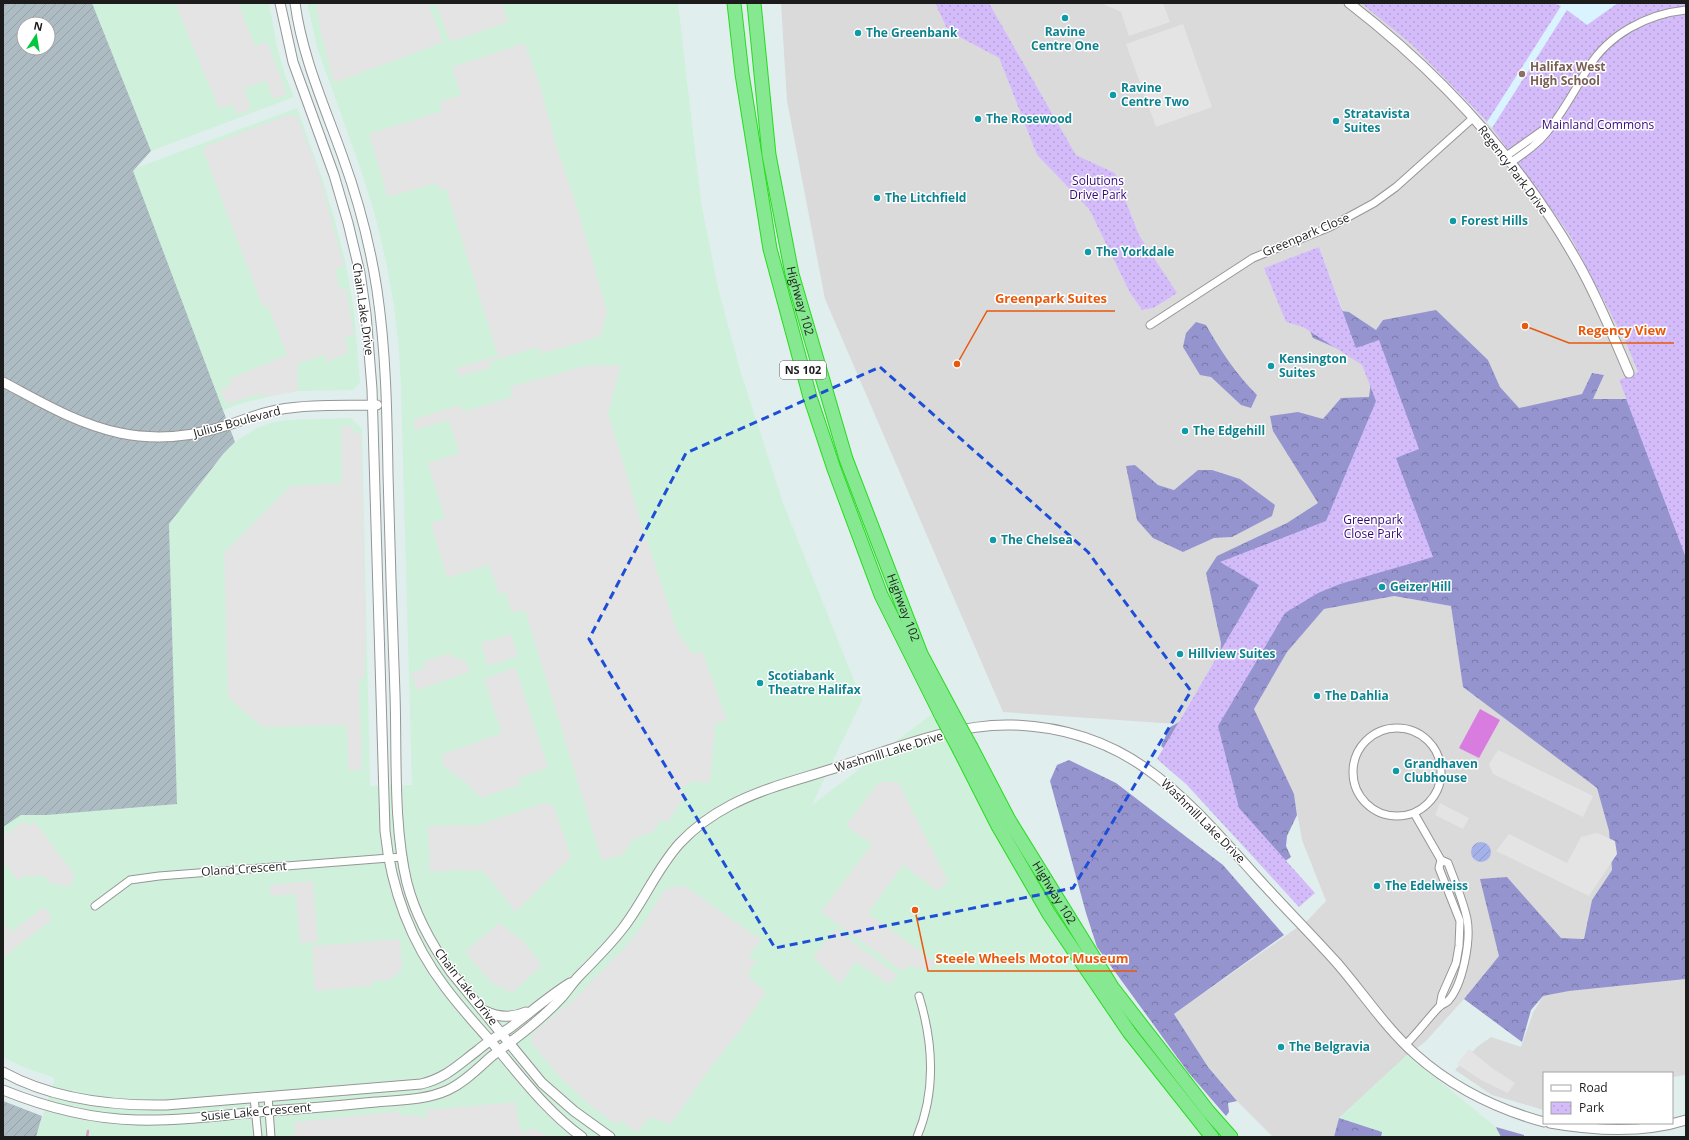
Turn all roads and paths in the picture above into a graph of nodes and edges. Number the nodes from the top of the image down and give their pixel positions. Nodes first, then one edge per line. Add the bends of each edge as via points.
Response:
1 (280, 3) edge
2 (296, 3) edge
3 (726, 3) edge
4 (734, 3) edge
5 (754, 3) edge
6 (757, 3) edge
7 (1349, 3) edge
8 (1686, 10) edge
9 (1473, 118) junction
10 (769, 155) junction
11 (1508, 160) junction
12 (770, 249) junction
13 (1150, 325) dead end
14 (1629, 373) dead end
15 (3, 382) edge
16 (372, 405) junction
17 (386, 405) junction
18 (379, 627) junction
19 (392, 627) junction
20 (948, 715) junction
21 (965, 749) junction
22 (1414, 813) junction
23 (402, 857) junction
24 (388, 858) junction
25 (95, 906) dead end
26 (576, 979) junction
27 (919, 996) dead end
28 (533, 1009) junction
29 (483, 1010) junction
30 (502, 1034) junction
31 (490, 1041) junction
32 (510, 1043) junction
33 (1405, 1045) junction
34 (499, 1051) junction
35 (3, 1072) edge
36 (3, 1090) edge
37 (268, 1096) junction
38 (254, 1097) junction
39 (269, 1111) junction
40 (256, 1112) junction
41 (1686, 1120) edge
42 (1543, 1122) edge
43 (1673, 1123) edge
44 (1556, 1124) edge
45 (1666, 1124) edge
46 (258, 1137) edge
47 (271, 1137) edge
48 (582, 1137) edge
49 (610, 1137) edge
50 (917, 1137) edge
51 (1212, 1137) edge
52 (1231, 1137) edge

1 - 16 street, Chain Lake Drive via 293,62 334,175 360,273 370,352
2 - 17 street, Chain Lake Drive via 310,68 346,165 367,237 382,329
3 - 12 highway via 732,57
4 - 12 highway, Highway 102 / NS 102 via 742,74
5 - 10 highway, Highway 102 / NS 102
6 - 10 highway
7 - 9 street, Regency Park Drive via 1418,61
8 - 11 street via 1672,11 1642,20 1616,37 1588,67 1555,122
9 - 11 street, Regency Park Drive
9 - 13 street, Greenpark Close via 1396,187 1374,203 1330,227 1248,261
10 - 20 highway, Highway 102 / NS 102 via 792,274 846,458
11 - 14 street, Regency Park Drive via 1542,206 1578,264
12 - 20 highway, Highway 102 / NS 102 via 810,397 881,595
15 - 16 street, Julius Boulevard via 86,424 144,436 203,432 258,414 287,408
16 - 17 street, Julius Boulevard
16 - 18 street, Chain Lake Drive
17 - 19 street, Chain Lake Drive
18 - 19 street
18 - 24 street, Chain Lake Drive
19 - 23 street, Chain Lake Drive
20 - 21 highway, Highway 102 / NS 102, bridge
21 - 51 highway, Highway 102 / NS 102 via 998,826 1049,914 1129,1032
21 - 52 highway, Highway 102 / NS 102 via 1112,987
22 - 22 street via 1430,802 1438,790 1442,775 1441,760 1424,736 1410,729 1396,727 1382,730 1364,742 1354,761 1353,776 1356,790 1364,802 1376,811 1389,816
22 - 33 street via 1441,860 1439,868 1460,921 1456,963 1440,1006
23 - 24 street, Oland Crescent
23 - 29 street, Chain Lake Drive via 411,896 433,944 451,972
24 - 25 street, Oland Crescent via 130,880
24 - 31 street, Chain Lake Drive via 404,915 420,949 445,988
26 - 28 street, Washmill Lake Drive
26 - 32 street, Washmill Lake Drive via 561,998
26 - 33 street, Washmill Lake Drive via 623,928 679,844 712,816 734,803 761,792 946,734 974,727 1029,726 1102,743 1145,766 1176,791 1337,964
27 - 50 street via 927,1031 930,1067 928,1102
28 - 29 street via 503,1017
28 - 30 street, Washmill Lake Drive
29 - 30 street, Chain Lake Drive
30 - 31 street, Washmill Lake Drive
30 - 32 street, Chain Lake Drive
31 - 34 street, Chain Lake Drive
31 - 37 street, Susie Lake Crescent via 452,1071 426,1083
32 - 34 street, Washmill Lake Drive
32 - 49 street, Chain Lake Drive via 542,1083 587,1122
33 - 42 street, Washmill Lake Drive via 1458,1086 1505,1109
34 - 39 street, Susie Lake Crescent via 461,1083 428,1097
34 - 48 street, Chain Lake Drive via 551,1110
35 - 38 street, Susie Lake Crescent via 53,1092 106,1103 166,1105
36 - 40 street, Susie Lake Crescent via 50,1106 110,1118 163,1119
37 - 38 street, Susie Lake Crescent
37 - 39 street
38 - 40 street
39 - 40 street, Susie Lake Crescent
39 - 47 street
40 - 46 street
41 - 43 street
44 - 45 street via 1617,1130

